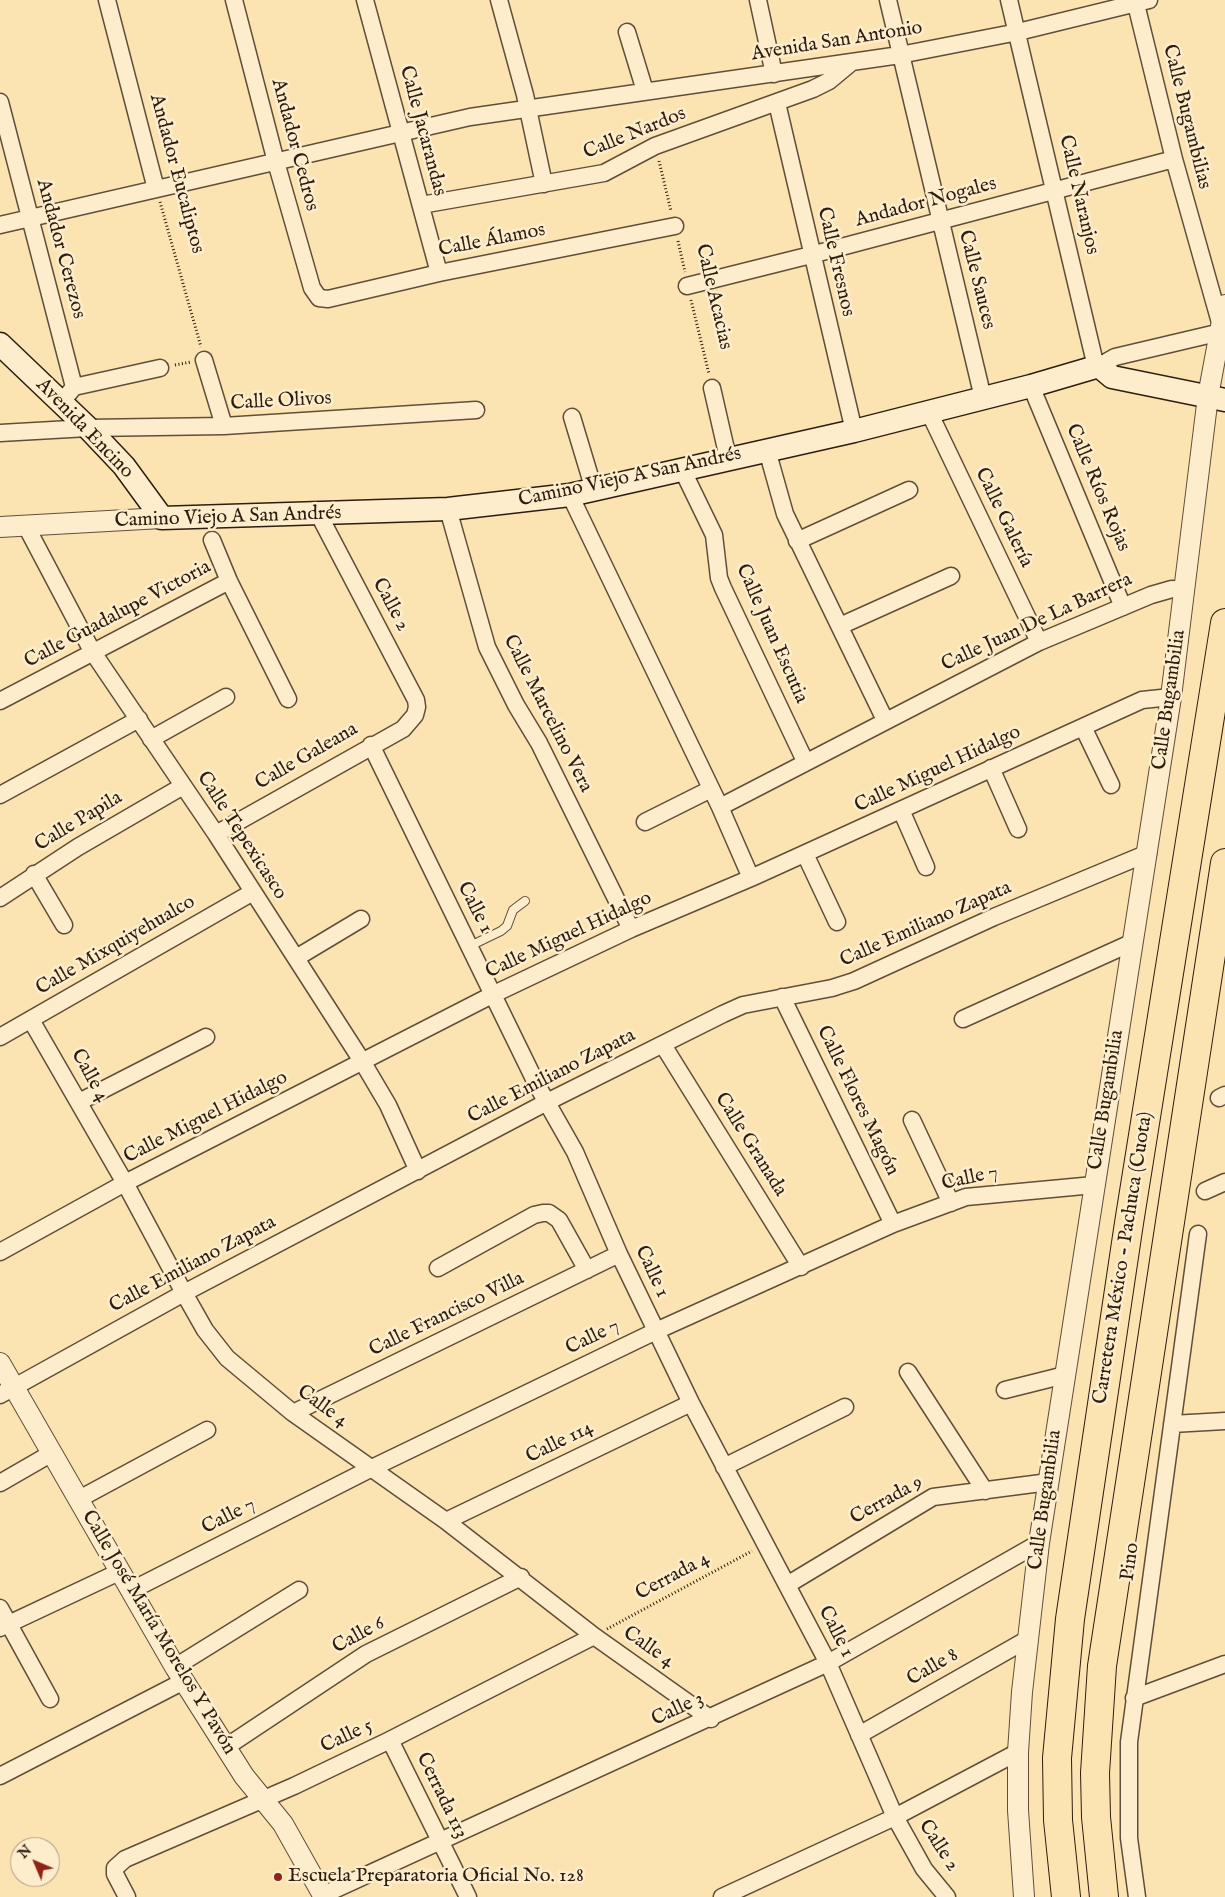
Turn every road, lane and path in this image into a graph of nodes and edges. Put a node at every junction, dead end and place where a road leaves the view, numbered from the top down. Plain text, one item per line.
1 (107, 0) edge
2 (234, 0) edge
3 (365, 0) edge
4 (499, 0) edge
5 (758, 0) edge
6 (888, 0) edge
7 (1009, 0) edge
8 (1140, 1) edge
9 (627, 32) dead end
10 (1018, 32) junction
11 (900, 54) junction
12 (852, 62) junction
13 (774, 74) junction
14 (645, 91) junction
15 (0, 102) edge
16 (776, 102) junction
17 (528, 107) junction
18 (400, 132) junction
19 (655, 146) junction
20 (1174, 159) junction
21 (276, 162) junction
22 (544, 184) junction
23 (156, 189) junction
24 (1055, 191) junction
25 (421, 205) junction
26 (30, 218) junction
27 (939, 221) junction
28 (0, 224) edge
29 (675, 226) junction
30 (812, 255) junction
31 (439, 273) junction
32 (688, 286) junction
33 (319, 298) joint
34 (1225, 305) edge
35 (1221, 330) junction
36 (0, 344) edge
37 (204, 360) junction
38 (1098, 366) junction
39 (160, 368) joint
40 (1031, 386) junction
41 (712, 388) joint
42 (68, 395) junction
43 (983, 398) junction
44 (1216, 398) edge
45 (476, 410) dead end
46 (929, 412) junction
47 (572, 417) dead end
48 (224, 426) junction
49 (88, 428) junction
50 (854, 432) junction
51 (0, 433) edge
52 (767, 450) junction
53 (728, 458) junction
54 (682, 469) junction
55 (594, 490) junction
56 (909, 490) dead end
57 (570, 494) junction
58 (448, 509) junction
59 (319, 515) junction
60 (162, 518) junction
61 (26, 526) junction
62 (0, 527) edge
63 (212, 540) dead end
64 (797, 541) junction
65 (951, 576) dead end
66 (229, 581) junction
67 (1184, 590) junction
68 (1124, 607) junction
69 (1225, 623) edge
70 (840, 626) junction
71 (1038, 642) junction
72 (92, 651) junction
73 (1171, 696) junction
74 (226, 697) dead end
75 (288, 699) dead end
76 (0, 700) edge
77 (416, 715) joint
78 (138, 719) junction
79 (885, 720) junction
80 (1083, 727) junction
81 (152, 739) junction
82 (371, 745) junction
83 (805, 761) junction
84 (991, 768) junction
85 (183, 786) junction
86 (1110, 786) dead end
87 (711, 789) junction
88 (0, 796) edge
89 (720, 807) junction
90 (901, 810) junction
91 (645, 822) dead end
92 (1018, 829) dead end
93 (216, 834) junction
94 (1148, 853) junction
95 (805, 854) junction
96 (1225, 863) edge
97 (926, 867) dead end
98 (34, 874) junction
99 (751, 878) junction
100 (253, 892) junction
101 (0, 898) edge
102 (525, 901) dead end
103 (361, 919) dead end
104 (837, 922) dead end
105 (64, 925) dead end
106 (631, 929) junction
107 (1131, 943) junction
108 (470, 946) junction
109 (296, 958) junction
110 (494, 994) junction
111 (782, 997) junction
112 (962, 1019) dead end
113 (31, 1020) junction
114 (0, 1037) edge
115 (206, 1037) dead end
116 (663, 1045) junction
117 (362, 1062) junction
118 (79, 1102) junction
119 (547, 1102) junction
120 (912, 1120) dead end
121 (418, 1172) junction
122 (1225, 1182) edge
123 (125, 1183) junction
124 (1094, 1184) junction
125 (1205, 1191) dead end
126 (951, 1203) junction
127 (893, 1224) junction
128 (1198, 1234) dead end
129 (0, 1252) edge
130 (619, 1254) junction
131 (801, 1267) junction
132 (438, 1268) dead end
133 (587, 1270) junction
134 (184, 1293) junction
135 (656, 1332) junction
136 (0, 1364) edge
137 (908, 1372) dead end
138 (1065, 1375) junction
139 (1005, 1390) dead end
140 (7, 1392) edge
141 (692, 1403) junction
142 (844, 1407) dead end
143 (293, 1413) junction
144 (1225, 1421) edge
145 (1172, 1424) junction
146 (207, 1430) dead end
147 (52, 1453) junction
148 (724, 1467) junction
149 (372, 1468) junction
150 (1049, 1482) junction
151 (0, 1483) edge
152 (985, 1491) junction
153 (79, 1499) junction
154 (446, 1521) junction
155 (1040, 1542) junction
156 (766, 1544) junction
157 (119, 1572) junction
158 (521, 1577) junction
159 (787, 1586) junction
160 (299, 1590) dead end
161 (130, 1591) junction
162 (0, 1608) edge
163 (4, 1626) edge
164 (594, 1636) junction
165 (1028, 1639) junction
166 (828, 1663) junction
167 (1225, 1664) edge
168 (179, 1674) junction
169 (1134, 1698) junction
170 (50, 1699) dead end
171 (711, 1719) junction
172 (859, 1735) junction
173 (390, 1740) junction
174 (226, 1747) junction
175 (1018, 1752) junction
176 (0, 1776) edge
177 (263, 1798) junction
178 (895, 1817) junction
179 (440, 1843) junction
180 (324, 1896) edge
181 (127, 1897) edge
182 (468, 1897) edge
183 (722, 1897) edge
184 (947, 1897) edge
185 (1024, 1897) edge
186 (1066, 1897) edge
187 (1104, 1897) edge
188 (1137, 1897) edge

1 - 23 street, Andador Eucaliptos
2 - 21 street, Andador Cedros
3 - 18 street, Calle Jacarandas
4 - 17 street
5 - 13 street
6 - 11 street, Calle Sauces
7 - 10 street, Calle Naranjos
8 - 10 street, Avenida San Antonio
8 - 20 street, Calle Bugambilias
9 - 14 street
10 - 11 street, Avenida San Antonio
10 - 24 street, Calle Naranjos
11 - 12 street, Avenida San Antonio
11 - 27 street, Calle Sauces
12 - 13 street, Avenida San Antonio
12 - 16 street, Calle Nardos
13 - 14 street, Avenida San Antonio
14 - 17 street, Avenida San Antonio
15 - 26 street, Andador Cerezos
16 - 19 street, Calle Nardos
16 - 30 street, Calle Fresnos
17 - 18 street, Avenida San Antonio
17 - 22 street
18 - 21 street, Avenida San Antonio
18 - 25 street, Calle Jacarandas
19 - 22 street, Calle Nardos
19 - 29 path, Calle Acacias
20 - 24 street, Andador Nogales
20 - 35 street, Calle Bugambilias
21 - 23 street
21 - 33 street, Andador Cedros
22 - 25 street, Calle Nardos
23 - 26 street
23 - 37 path, Andador Eucaliptos
24 - 27 street, Andador Nogales
24 - 38 street, Calle Naranjos
25 - 31 street, Calle Jacarandas
26 - 28 street
26 - 42 street, Andador Cerezos
27 - 30 street, Andador Nogales
27 - 43 street, Calle Sauces
29 - 31 street, Calle Álamos
29 - 32 path, Calle Acacias
30 - 32 street, Andador Nogales
30 - 50 street, Calle Fresnos
31 - 33 street, Calle Álamos
32 - 41 path, Calle Acacias
34 - 35 street, Calle Bugambilia
35 - 38 street, Camino Viejo A San Andrés
35 - 44 street, Calle Bugambilia
36 - 42 main road, Avenida Encino
37 - 39 path
37 - 48 street
38 - 40 main road, Camino Viejo A San Andrés
38 - 44 main road
39 - 42 street
40 - 43 main road, Camino Viejo A San Andrés
40 - 68 street, Calle Ríos Rojas
41 - 53 street
42 - 49 main road, Avenida Encino
43 - 46 main road, Camino Viejo A San Andrés
44 - 67 street, Calle Bugambilia
45 - 48 street, Calle Olivos
46 - 50 main road, Camino Viejo A San Andrés
46 - 71 street, Calle Galería
47 - 55 street
48 - 49 street, Calle Olivos
49 - 51 street, Calle Olivos
49 - 60 main road, Avenida Encino
50 - 52 main road, Camino Viejo A San Andrés
52 - 53 main road, Camino Viejo A San Andrés
52 - 64 street
53 - 54 main road, Camino Viejo A San Andrés
54 - 55 main road, Camino Viejo A San Andrés
54 - 83 street, Calle Juan Escutia
55 - 57 main road, Camino Viejo A San Andrés
56 - 64 street
57 - 58 main road, Camino Viejo A San Andrés
57 - 87 street
58 - 59 main road, Camino Viejo A San Andrés
58 - 106 street, Calle Marcelino Vera
59 - 60 main road, Camino Viejo A San Andrés
59 - 77 street, Calle 2
60 - 61 street, Camino Viejo A San Andrés
61 - 62 street, Camino Viejo A San Andrés
61 - 72 street, Calle Tepexicasco
63 - 66 street
64 - 70 street
65 - 70 street
66 - 72 street, Calle Guadalupe Victoria
66 - 75 street
67 - 68 street, Calle Juan De La Barrera
67 - 73 street, Calle Bugambilia
68 - 71 street, Calle Juan De La Barrera
69 - 186 highway, Carretera México - Pachuca (Cuota)
70 - 79 street
71 - 79 street, Calle Juan De La Barrera
72 - 76 street, Calle Guadalupe Victoria
72 - 78 street, Calle Tepexicasco
73 - 80 street, Calle Miguel Hidalgo
73 - 94 street, Calle Bugambilia
74 - 81 street
77 - 82 street, Calle Galeana
78 - 81 street, Calle Tepexicasco
78 - 88 street
79 - 83 street, Calle Juan De La Barrera
80 - 84 street, Calle Miguel Hidalgo
80 - 86 street
81 - 85 street, Calle Tepexicasco
82 - 93 street, Calle Galeana
82 - 108 street, Calle 1
83 - 89 street, Calle Juan De La Barrera
84 - 90 street, Calle Miguel Hidalgo
84 - 92 street
85 - 93 street, Calle Tepexicasco
85 - 98 street, Calle Papila
87 - 89 street
87 - 91 street
89 - 99 street
90 - 95 street, Calle Miguel Hidalgo
90 - 97 street
93 - 100 street, Calle Tepexicasco
94 - 107 street, Calle Bugambilia
94 - 111 street, Calle Emiliano Zapata
95 - 99 street, Calle Miguel Hidalgo
95 - 104 street
96 - 187 highway, Carretera México - Pachuca (Cuota)
98 - 101 street, Calle Papila
98 - 105 street
99 - 106 street, Calle Miguel Hidalgo
100 - 109 street, Calle Tepexicasco
100 - 113 street, Calle Mixquiyehualco
102 - 108 lane
103 - 109 street
106 - 110 street, Calle Miguel Hidalgo
107 - 112 street
107 - 124 street, Calle Bugambilia
108 - 110 street, Calle 1
109 - 117 street, Calle Tepexicasco
110 - 117 street, Calle Miguel Hidalgo
110 - 119 street, Calle 1
111 - 116 street, Calle Emiliano Zapata
111 - 127 street, Calle Flores Magón
113 - 114 street, Calle Mixquiyehualco
113 - 118 street, Calle 4
115 - 118 street
116 - 119 street, Calle Emiliano Zapata
116 - 131 street, Calle Granada
117 - 121 street, Calle Tepexicasco
117 - 123 street, Calle Miguel Hidalgo
118 - 123 street, Calle 4
119 - 121 street, Calle Emiliano Zapata
119 - 130 street, Calle 1
120 - 126 street
121 - 134 street, Calle Emiliano Zapata
122 - 125 street
123 - 129 street, Calle Miguel Hidalgo
123 - 134 street, Calle 4
124 - 126 street, Calle 7
124 - 138 street, Calle Bugambilia
126 - 127 street, Calle 7
127 - 131 street, Calle 7
128 - 145 street, Pino
130 - 133 street, Calle Francisco Villa
130 - 135 street, Calle 1
131 - 135 street, Calle 7
132 - 133 street
133 - 143 street, Calle Francisco Villa
134 - 140 street, Calle Emiliano Zapata
134 - 143 street, Calle 4
135 - 141 street, Calle 1
135 - 149 street, Calle 7
136 - 140 street, Calle José María Morelos Y Pavón
137 - 152 street
138 - 139 street
138 - 150 street, Calle Bugambilia
140 - 147 street, Calle José María Morelos Y Pavón
141 - 148 street, Calle 1
141 - 154 street, Calle 114
142 - 148 street
143 - 149 street, Calle 4
144 - 145 street
145 - 169 street, Pino
146 - 153 street
147 - 151 street
147 - 153 street, Calle José María Morelos Y Pavón
148 - 156 street, Calle 1
149 - 154 street, Calle 4
149 - 161 street, Calle 7
150 - 152 street, Cerrada 9
150 - 155 street, Calle Bugambilia
152 - 159 street, Cerrada 9
153 - 157 street, Calle José María Morelos Y Pavón
154 - 158 street, Calle 4
155 - 165 street, Calle Bugambilia
155 - 166 street, Calle 3
156 - 159 street, Calle 1
156 - 164 path, Cerrada 4
157 - 161 street, Calle José María Morelos Y Pavón
157 - 163 street
158 - 164 street, Calle 4
158 - 174 street, Calle 6
159 - 166 street, Calle 1
160 - 168 street
161 - 168 street, Calle José María Morelos Y Pavón
162 - 163 street
163 - 170 street
164 - 171 street, Calle 4
164 - 173 street, Calle 5
165 - 172 street, Calle 8
165 - 175 street, Calle Bugambilia
166 - 171 street, Calle 3
166 - 172 street, Calle 1
167 - 169 street
168 - 174 street, Calle José María Morelos Y Pavón
168 - 176 street
169 - 188 street, Pino
171 - 179 street, Calle 3
172 - 178 street, Calle 1
173 - 177 street, Calle 5
173 - 179 street, Cerrada 113
174 - 177 street, Calle José María Morelos Y Pavón
175 - 178 street
175 - 185 street, Calle Bugambilia
177 - 180 street, Calle José María Morelos Y Pavón
177 - 181 street, Calle 5
178 - 183 street
178 - 184 street, Calle 2
179 - 180 street, Calle 3
179 - 182 street, Cerrada 113

